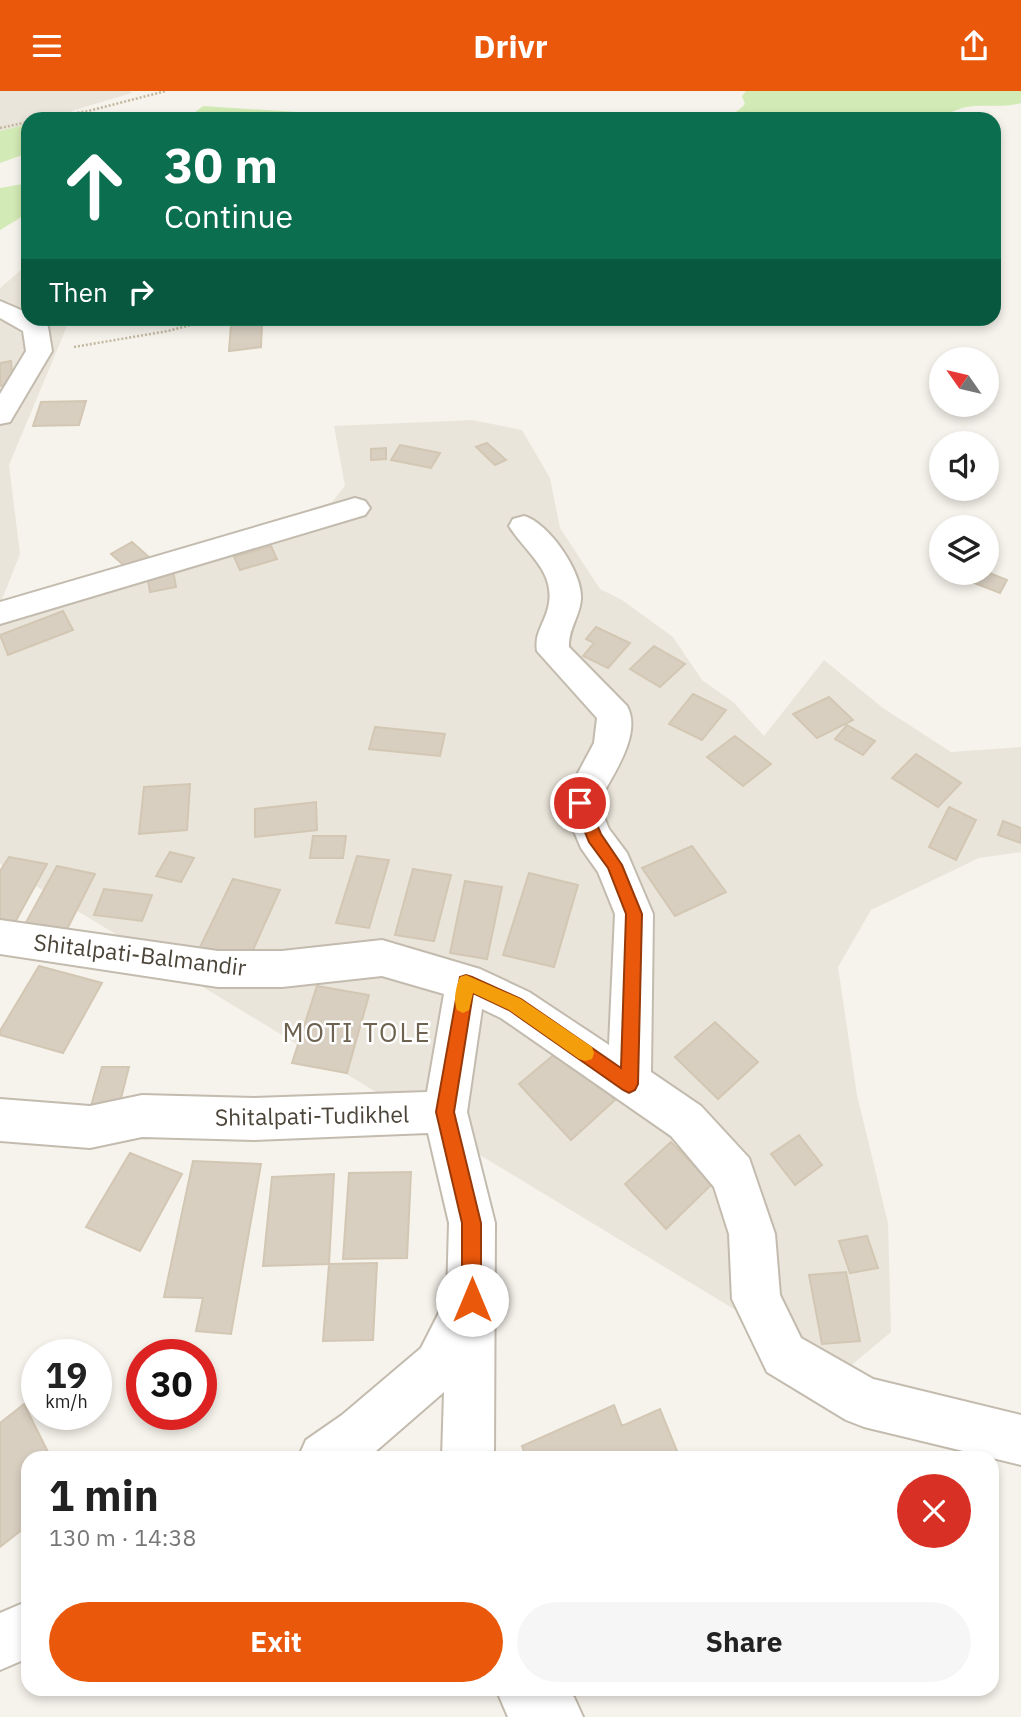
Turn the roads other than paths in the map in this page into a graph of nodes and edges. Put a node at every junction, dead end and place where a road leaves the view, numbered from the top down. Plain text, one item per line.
1 (0, 308) edge
2 (21, 319) edge
3 (33, 326) edge
4 (39, 351) junction
5 (9, 355) dead end
6 (0, 416) edge
7 (355, 508) dead end
8 (524, 526) dead end
9 (0, 613) edge
10 (0, 937) edge
11 (466, 982) junction
12 (629, 1084) junction
13 (445, 1112) junction
14 (0, 1120) edge
15 (472, 1300) junction
16 (1021, 1440) edge
17 (334, 1451) edge
18 (468, 1451) edge
19 (21, 1632) edge
20 (0, 1642) edge
21 (527, 1696) edge
22 (554, 1717) edge

1 - 2 street
3 - 4 street
4 - 5 street
4 - 6 street
7 - 9 street
8 - 12 street
10 - 11 street, Shitalpati-Balmandir
11 - 12 street, Shitalpati-Balmandir
11 - 13 street
12 - 16 street, Shitalpati-Balmandir
13 - 14 street, Shitalpati-Tudikhel
13 - 15 street
15 - 17 street
15 - 18 street
19 - 20 street
21 - 22 street

